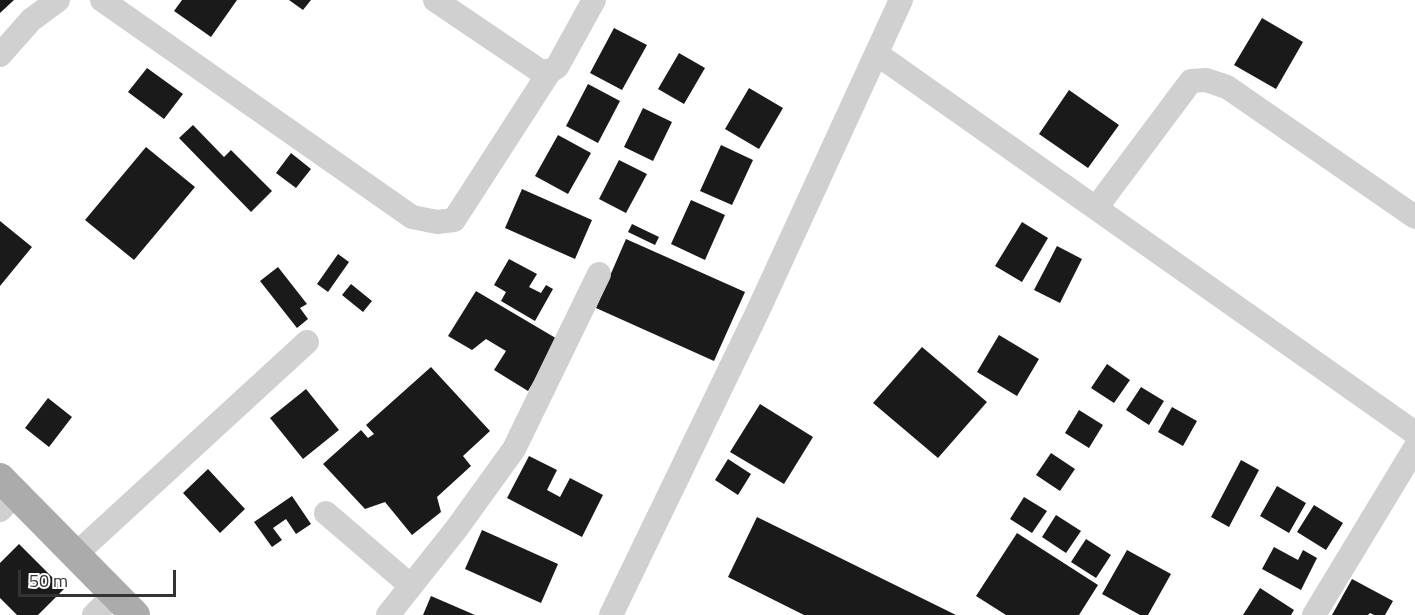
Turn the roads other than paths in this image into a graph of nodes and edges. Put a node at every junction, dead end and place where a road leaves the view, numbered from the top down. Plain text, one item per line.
1 (58, 0) edge
2 (102, 0) edge
3 (435, 0) edge
4 (594, 0) edge
5 (901, 0) edge
6 (877, 54) junction
7 (0, 55) edge
8 (550, 71) junction
9 (1096, 208) junction
10 (1415, 217) edge
11 (599, 274) dead end
12 (307, 342) dead end
13 (1415, 433) edge
14 (1415, 448) edge
15 (5, 494) edge
16 (326, 513) dead end
17 (75, 555) junction
18 (411, 586) junction
19 (125, 605) edge
20 (94, 615) edge
21 (388, 615) edge
22 (611, 615) edge
23 (1314, 615) edge

1 - 7 street
2 - 8 street
3 - 8 street
4 - 8 street
5 - 6 street
6 - 9 street
6 - 22 street
9 - 10 street
9 - 13 street
11 - 18 street
12 - 17 street
14 - 23 street
15 - 17 main road
16 - 18 street
17 - 19 main road
18 - 21 street
19 - 20 street

